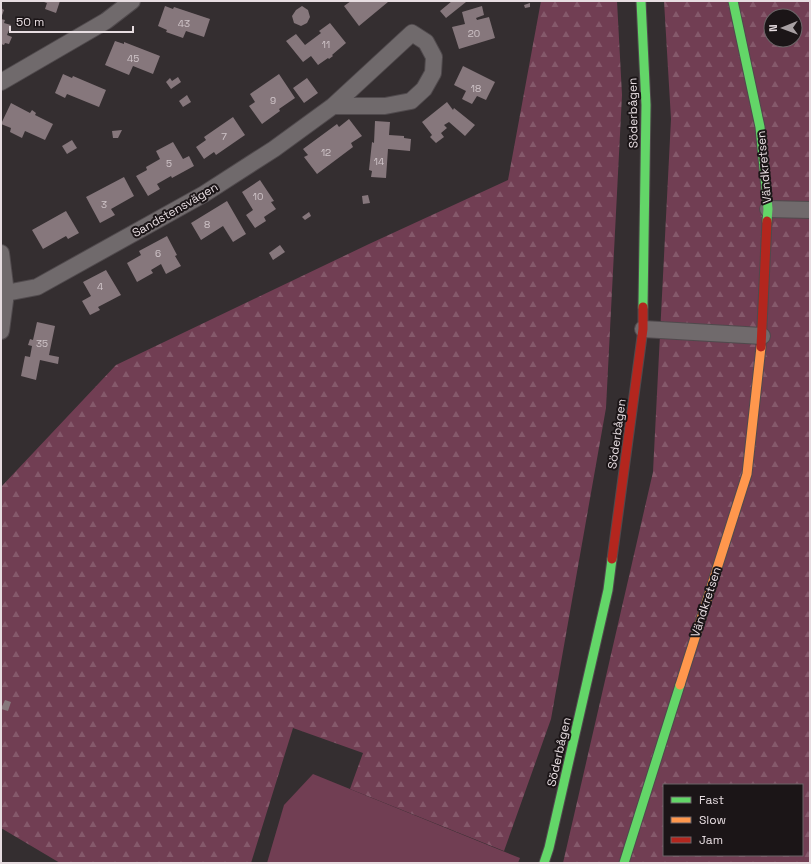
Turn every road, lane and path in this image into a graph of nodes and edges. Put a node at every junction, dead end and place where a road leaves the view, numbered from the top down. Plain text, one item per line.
1 (132, 1) edge
2 (641, 1) edge
3 (733, 1) edge
4 (1, 82) edge
5 (333, 106) junction
6 (768, 209) junction
7 (810, 210) edge
8 (1, 253) edge
9 (6, 293) junction
10 (643, 329) junction
11 (1, 331) edge
12 (762, 336) junction
13 (544, 863) edge
14 (624, 863) edge

1 - 4 street
2 - 10 street, Söderbågen
3 - 6 street, Vändkretsen
5 - 5 street, Sandstensvägen
5 - 9 street, Sandstensvägen
6 - 7 street
6 - 12 street, Vändkretsen
8 - 9 street
9 - 11 street
10 - 12 street
10 - 13 street, Söderbågen
12 - 14 street, Vändkretsen

